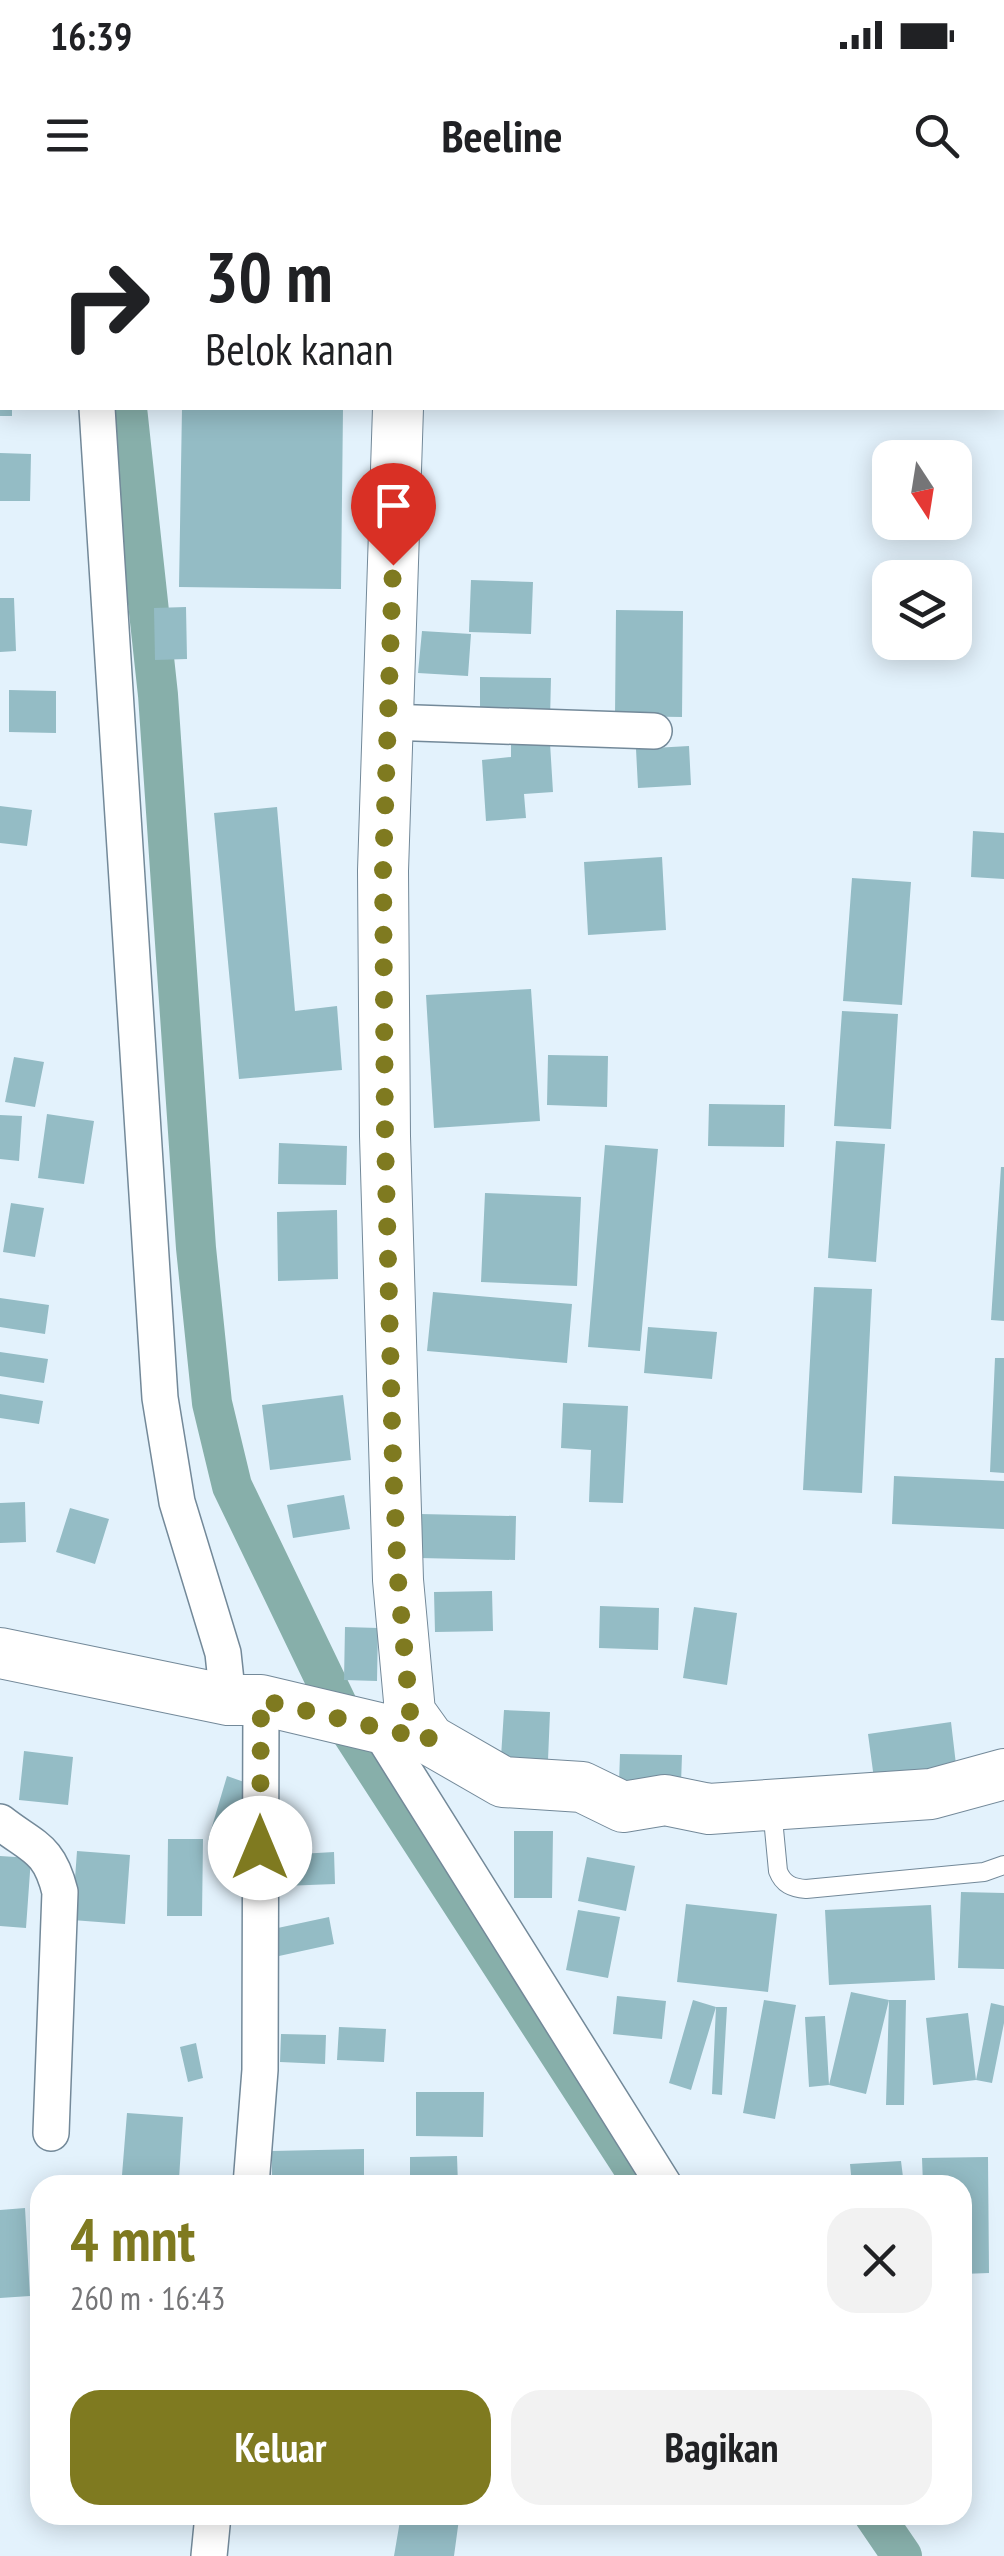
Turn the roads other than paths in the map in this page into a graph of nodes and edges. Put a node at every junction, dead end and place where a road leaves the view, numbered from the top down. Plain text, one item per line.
1 (97, 410) edge
2 (398, 410) edge
3 (387, 722) junction
4 (654, 731) dead end
5 (0, 1653) edge
6 (261, 1703) junction
7 (376, 1725) junction
8 (430, 1740) junction
9 (1004, 1774) edge
10 (771, 1804) junction
11 (0, 1822) edge
12 (1004, 1866) edge
13 (50, 2133) dead end
14 (252, 2175) edge
15 (658, 2175) edge
16 (212, 2525) edge
17 (209, 2556) edge

1 - 6 street
2 - 3 main road
3 - 4 street
3 - 8 main road
5 - 6 main road
6 - 7 main road
6 - 14 street
7 - 8 main road
7 - 15 street
8 - 10 main road
9 - 10 main road
10 - 12 lane
11 - 13 street
16 - 17 street

